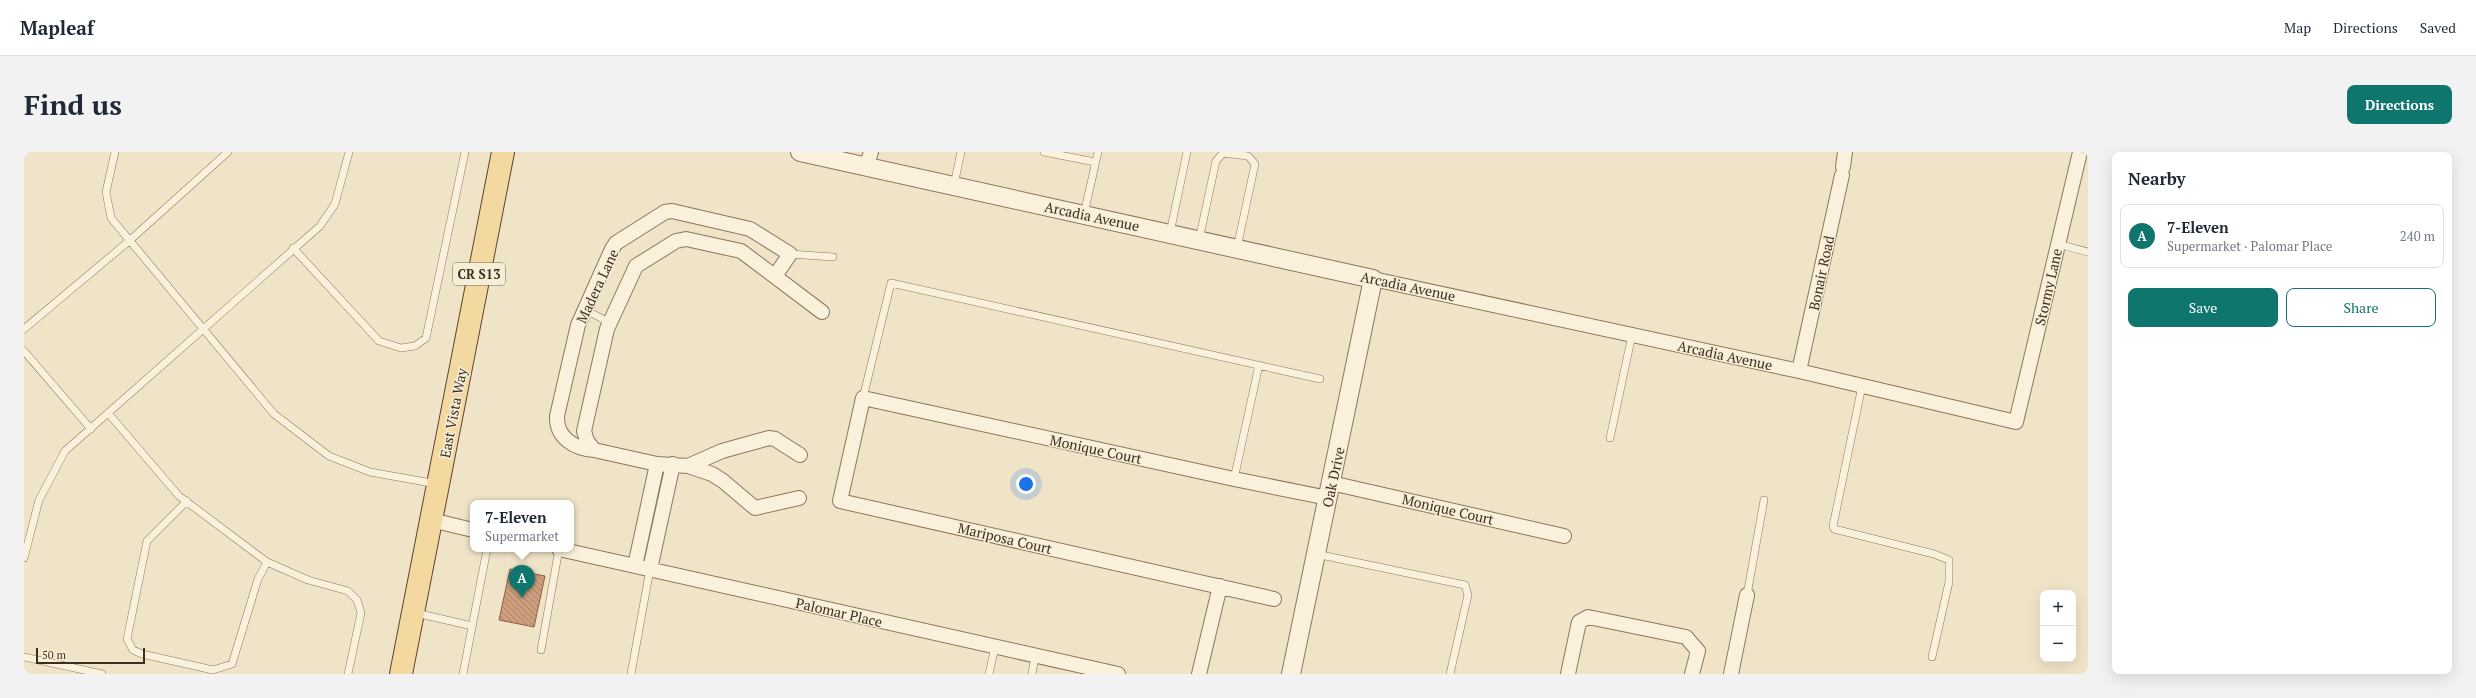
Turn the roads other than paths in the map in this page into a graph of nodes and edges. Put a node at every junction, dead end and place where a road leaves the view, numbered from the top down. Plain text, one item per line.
1 (115, 152) edge
2 (228, 152) edge
3 (349, 152) edge
4 (465, 152) edge
5 (503, 152) edge
6 (800, 152) edge
7 (960, 152) edge
8 (1044, 152) edge
9 (1098, 152) edge
10 (1187, 152) edge
11 (1845, 152) edge
12 (2080, 152) edge
13 (869, 159) edge
14 (1095, 162) junction
15 (954, 186) junction
16 (1084, 215) junction
17 (1170, 234) junction
18 (1199, 240) junction
19 (129, 241) junction
20 (2058, 244) junction
21 (293, 248) junction
22 (1236, 249) junction
23 (2088, 252) edge
24 (790, 254) junction
25 (833, 257) dead end
26 (776, 276) junction
27 (1373, 279) junction
28 (584, 310) junction
29 (822, 312) dead end
30 (610, 322) junction
31 (24, 329) edge
32 (202, 329) junction
33 (1632, 335) junction
34 (24, 351) edge
35 (1259, 366) junction
36 (1799, 371) junction
37 (1320, 380) dead end
38 (1862, 386) junction
39 (863, 398) junction
40 (108, 413) junction
41 (2016, 422) joint
42 (90, 429) junction
43 (1610, 438) dead end
44 (594, 450) junction
45 (800, 456) dead end
46 (657, 464) junction
47 (673, 464) junction
48 (688, 466) junction
49 (1234, 479) junction
50 (439, 484) junction
51 (1330, 490) junction
52 (799, 498) dead end
53 (1764, 500) dead end
54 (187, 501) junction
55 (431, 520) junction
56 (470, 529) edge
57 (1564, 536) dead end
58 (486, 552) edge
59 (558, 552) edge
60 (572, 552) edge
61 (1316, 554) junction
62 (24, 558) edge
63 (267, 562) junction
64 (635, 566) junction
65 (650, 570) junction
66 (1220, 586) junction
67 (1747, 595) joint
68 (1274, 599) dead end
69 (413, 612) junction
70 (472, 626) junction
71 (995, 647) junction
72 (541, 650) dead end
73 (1036, 656) junction
74 (24, 657) edge
75 (1932, 657) dead end
76 (102, 674) edge
77 (348, 674) edge
78 (403, 674) edge
79 (462, 674) edge
80 (631, 674) edge
81 (989, 674) edge
82 (1032, 674) edge
83 (1118, 674) edge
84 (1199, 674) edge
85 (1291, 674) edge
86 (1450, 674) edge
87 (1568, 674) edge
88 (1692, 674) edge
89 (1731, 674) edge

1 - 19 lane
2 - 19 lane
3 - 21 lane
4 - 21 lane
5 - 50 main road, East Vista Way / CR S13
6 - 13 street, Arcadia Avenue
7 - 15 lane
8 - 14 lane
9 - 14 lane
10 - 17 lane
11 - 36 street, Bonair Road
12 - 20 street, Stormy Lane
13 - 15 street, Arcadia Avenue
14 - 16 lane
15 - 16 street, Arcadia Avenue
16 - 17 street, Arcadia Avenue
17 - 18 street, Arcadia Avenue
18 - 22 street, Arcadia Avenue
18 - 22 lane
19 - 31 lane
19 - 32 lane
20 - 23 lane
20 - 41 street, Stormy Lane
21 - 32 lane
22 - 27 street, Arcadia Avenue
24 - 25 lane
24 - 26 street
24 - 28 street, Madera Lane
26 - 29 street, Madera Lane
26 - 30 street, Madera Lane
27 - 33 street, Arcadia Avenue
27 - 51 street, Oak Drive
28 - 30 lane
28 - 44 street, Madera Lane
30 - 44 street, Madera Lane
32 - 40 lane
32 - 50 lane
33 - 36 street, Arcadia Avenue
33 - 43 lane
34 - 42 lane
35 - 37 lane
35 - 39 lane
35 - 49 lane
36 - 38 street, Arcadia Avenue
38 - 41 street, Arcadia Avenue
38 - 75 lane
39 - 49 street, Monique Court
39 - 66 street, Mariposa Court
40 - 42 lane
40 - 54 lane
42 - 62 lane
44 - 46 street, Madera Lane
45 - 48 street
46 - 47 street, Madera Lane
46 - 64 street
47 - 48 street
47 - 65 street
48 - 52 street
49 - 51 street, Monique Court
50 - 55 main road, East Vista Way / CR S13
51 - 57 street, Monique Court
51 - 61 street, Oak Drive
53 - 67 lane
54 - 63 lane
54 - 63 lane
55 - 56 street
55 - 69 main road, East Vista Way / CR S13
58 - 70 lane
59 - 72 lane
60 - 64 street, Palomar Place
61 - 85 street, Oak Drive
61 - 86 lane
63 - 77 lane
64 - 65 street, Palomar Place
65 - 71 street, Palomar Place
65 - 80 lane
66 - 68 street, Mariposa Court
66 - 84 street
67 - 89 street
69 - 70 lane
69 - 78 main road, East Vista Way / CR S13
70 - 79 lane
71 - 73 street, Palomar Place
71 - 81 lane
73 - 82 lane
73 - 83 street, Palomar Place
74 - 76 lane
87 - 88 street

